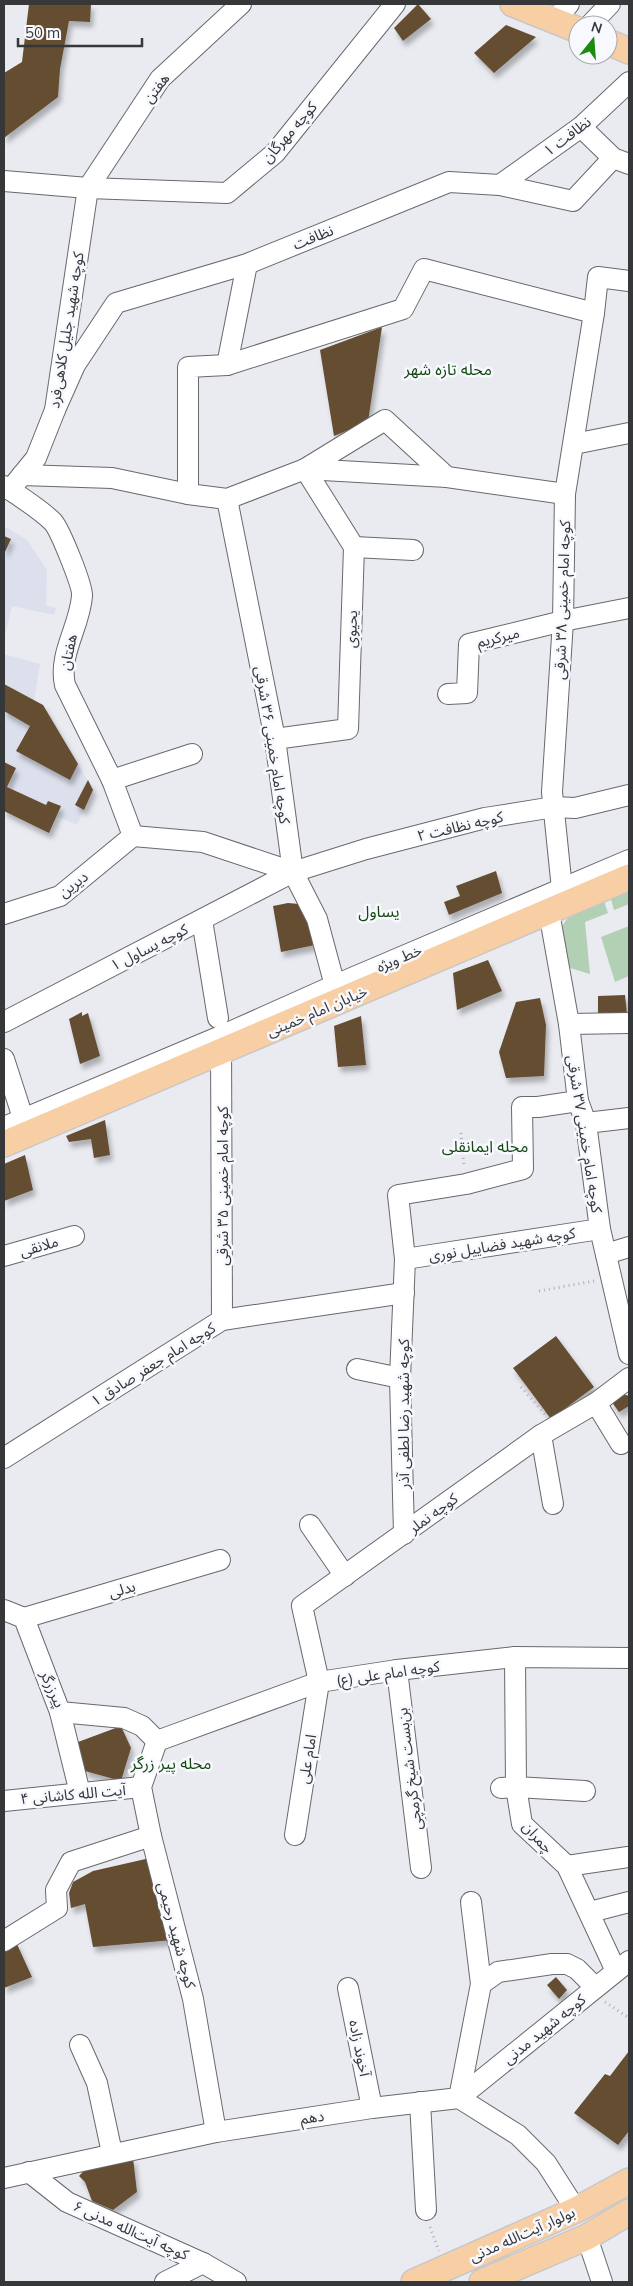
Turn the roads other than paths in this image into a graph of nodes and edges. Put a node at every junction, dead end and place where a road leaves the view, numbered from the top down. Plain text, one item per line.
1 (241, 4) edge
2 (395, 4) edge
3 (513, 4) edge
4 (610, 4) edge
5 (562, 12) edge
6 (600, 15) edge
7 (629, 82) edge
8 (581, 127) junction
9 (621, 161) edge
10 (4, 182) edge
11 (500, 185) junction
12 (88, 188) junction
13 (248, 264) junction
14 (629, 281) edge
15 (594, 313) junction
16 (227, 365) junction
17 (55, 410) junction
18 (629, 433) edge
19 (574, 444) junction
20 (305, 469) junction
21 (447, 477) junction
22 (12, 484) edge
23 (188, 494) junction
24 (564, 494) junction
25 (228, 499) junction
26 (354, 547) junction
27 (413, 550) dead end
28 (629, 608) edge
29 (563, 621) junction
30 (448, 694) dead end
31 (275, 739) junction
32 (192, 754) dead end
33 (112, 780) junction
34 (629, 795) edge
35 (554, 807) junction
36 (133, 836) junction
37 (629, 860) edge
38 (293, 872) junction
39 (629, 877) edge
40 (562, 889) junction
41 (549, 912) junction
42 (4, 914) edge
43 (202, 920) junction
44 (336, 994) junction
45 (4, 1022) edge
46 (629, 1023) edge
47 (569, 1024) junction
48 (220, 1035) junction
49 (4, 1059) edge
50 (578, 1101) junction
51 (23, 1118) junction
52 (629, 1118) edge
53 (586, 1123) junction
54 (4, 1127) edge
55 (4, 1144) edge
56 (600, 1229) junction
57 (74, 1236) dead end
58 (629, 1246) edge
59 (606, 1254) junction
60 (4, 1256) edge
61 (405, 1259) junction
62 (404, 1293) junction
63 (222, 1320) junction
64 (629, 1354) edge
65 (357, 1369) dead end
66 (400, 1378) junction
67 (629, 1378) edge
68 (596, 1403) junction
69 (549, 1431) junction
70 (621, 1444) dead end
71 (4, 1458) edge
72 (553, 1504) dead end
73 (310, 1525) dead end
74 (404, 1534) junction
75 (220, 1560) dead end
76 (345, 1576) junction
77 (4, 1610) edge
78 (24, 1618) junction
79 (515, 1657) junction
80 (629, 1658) edge
81 (397, 1670) junction
82 (319, 1682) junction
83 (60, 1712) junction
84 (157, 1741) junction
85 (141, 1787) junction
86 (508, 1788) junction
87 (585, 1791) dead end
88 (80, 1793) junction
89 (4, 1801) edge
90 (295, 1835) dead end
91 (151, 1836) junction
92 (628, 1857) dead end
93 (567, 1866) junction
94 (421, 1868) dead end
95 (471, 1902) dead end
96 (629, 1902) edge
97 (590, 1912) junction
98 (4, 1941) edge
99 (623, 1966) edge
100 (481, 1984) junction
101 (348, 1988) dead end
102 (592, 1990) junction
103 (80, 2045) dead end
104 (459, 2098) junction
105 (420, 2102) junction
106 (372, 2108) junction
107 (216, 2132) junction
108 (112, 2154) junction
109 (29, 2172) junction
110 (4, 2178) edge
111 (629, 2181) edge
112 (426, 2210) dead end
113 (576, 2210) junction
114 (629, 2212) edge
115 (587, 2237) junction
116 (203, 2263) junction
117 (165, 2282) edge
118 (236, 2282) edge
119 (414, 2282) edge
120 (482, 2282) edge
121 (602, 2282) edge

1 - 12 street, هفتن
2 - 12 street, کوچه مهرگان
3 - 5 main road
4 - 6 street
7 - 8 street, نظافت ۱
8 - 9 street
8 - 11 street, نظافت ۱
9 - 11 street, نظافت
10 - 12 street, کوچه مهرگان
11 - 13 street, نظافت
12 - 17 street, کوچه شهید جلیل کلاهی‌فرد
13 - 16 street
13 - 17 street, نظافت
14 - 15 street, کوچه امام خمینی ۳۸ شرقی
15 - 16 street
15 - 19 street, کوچه امام خمینی ۳۸ شرقی
16 - 23 street
17 - 22 street, کوچه شهید جلیل کلاهی‌فرد
18 - 19 street
19 - 24 street, کوچه امام خمینی ۳۸ شرقی
20 - 21 street
20 - 21 street
20 - 25 street
20 - 26 street
21 - 24 street
22 - 23 street
22 - 33 street, هفتان
23 - 25 street
24 - 29 street, کوچه امام خمینی ۳۸ شرقی
25 - 31 street, کوچه امام خمینی ۳۶ شرقی
26 - 27 street
26 - 31 street, یحیوی
28 - 29 street
29 - 30 street, میرکریم
29 - 35 street, کوچه امام خمینی ۳۸ شرقی
31 - 38 street, کوچه امام خمینی ۳۶ شرقی
32 - 33 street
33 - 36 street, هفتان
34 - 35 street, کوچه نظافت ۲
35 - 38 street, کوچه نظافت ۲
35 - 40 street, کوچه امام خمینی ۳۸ شرقی
36 - 38 street
36 - 42 street, دیرین
37 - 40 street, خط ویژه
38 - 43 street, کوچه یساول ۱
38 - 44 street, کوچه امام خمینی ۳۶ شرقی
39 - 41 main road, خیابان امام خمینی
40 - 41 street
40 - 44 street, خط ویژه
41 - 44 main road, خیابان امام خمینی
41 - 47 street, کوچه امام خمینی ۳۷ شرقی
43 - 45 street, کوچه یساول ۱
43 - 48 street, کوچه امام خمینی ۳۵ شرقی
44 - 48 main road, خیابان امام خمینی
46 - 47 street
47 - 50 street, کوچه امام خمینی ۳۷ شرقی
48 - 51 street
48 - 55 main road, خیابان امام خمینی
48 - 63 street, کوچه امام خمینی ۳۵ شرقی
49 - 51 street
50 - 53 street, کوچه امام خمینی ۳۷ شرقی
50 - 61 street, کوچه شهید رضا لطفی آذر
51 - 54 street
52 - 53 street
53 - 56 street, کوچه امام خمینی ۳۷ شرقی
56 - 59 street, کوچه امام خمینی ۳۷ شرقی
56 - 61 street, کوچه شهید فضاییل نوری
57 - 60 street, ملانقی
58 - 59 street
59 - 64 street, کوچه امام خمینی ۳۷ شرقی
61 - 62 street, کوچه شهید رضا لطفی آذر
62 - 63 street, کوچه امام جعفر صادق ۱
62 - 66 street, کوچه شهید رضا لطفی آذر
63 - 71 street, کوچه امام جعفر صادق ۱
65 - 66 street
66 - 74 street, کوچه شهید رضا لطفی آذر
67 - 68 street, کوچه نملر
68 - 69 street, کوچه نملر
68 - 70 street
69 - 72 street
69 - 74 street, کوچه نملر
73 - 76 street
74 - 76 street, کوچه نملر
75 - 78 street, بدلی
76 - 82 street, کوچه نملر
77 - 78 street
78 - 83 street, پیرزرگر
79 - 80 street, کوچه امام علی (ع)
79 - 81 street, کوچه امام علی (ع)
79 - 86 street, چمران
81 - 82 street, کوچه امام علی (ع)
81 - 94 street, بن‌بست شیخ گرمچی
82 - 84 street, کوچه امام علی (ع)
82 - 90 street, امام علی
83 - 84 street, پیرزرگر
83 - 88 street
84 - 85 street
85 - 88 street, آیت الله کاشانی ۴
85 - 91 street, کوچه شهید رحیمی
86 - 87 street
86 - 93 street, چمران
88 - 89 street, آیت الله کاشانی ۴
91 - 98 street
91 - 107 street, کوچه شهید رحیمی
92 - 93 street
93 - 97 street, چمران
95 - 100 street
96 - 97 street
97 - 99 street, چمران
99 - 102 street, کوچه شهید مدنی
100 - 102 street
100 - 104 street
101 - 106 street, آخوند زاده
102 - 104 street, کوچه شهید مدنی
103 - 108 street
104 - 105 street, دهم
104 - 113 street
105 - 106 street, دهم
105 - 112 street
106 - 107 street, دهم
107 - 108 street, دهم
108 - 109 street, دهم
109 - 110 street, دهم
109 - 116 street, کوچه آیت‌الله مدنی ۶
111 - 113 main road, بولوار آیت‌الله مدنی
113 - 119 main road, بولوار آیت‌الله مدنی
114 - 115 main road, بولوار آیت‌الله مدنی
115 - 120 main road, بولوار آیت‌الله مدنی
115 - 121 street
116 - 117 street
116 - 118 street, کوچه آیت‌الله مدنی ۶

